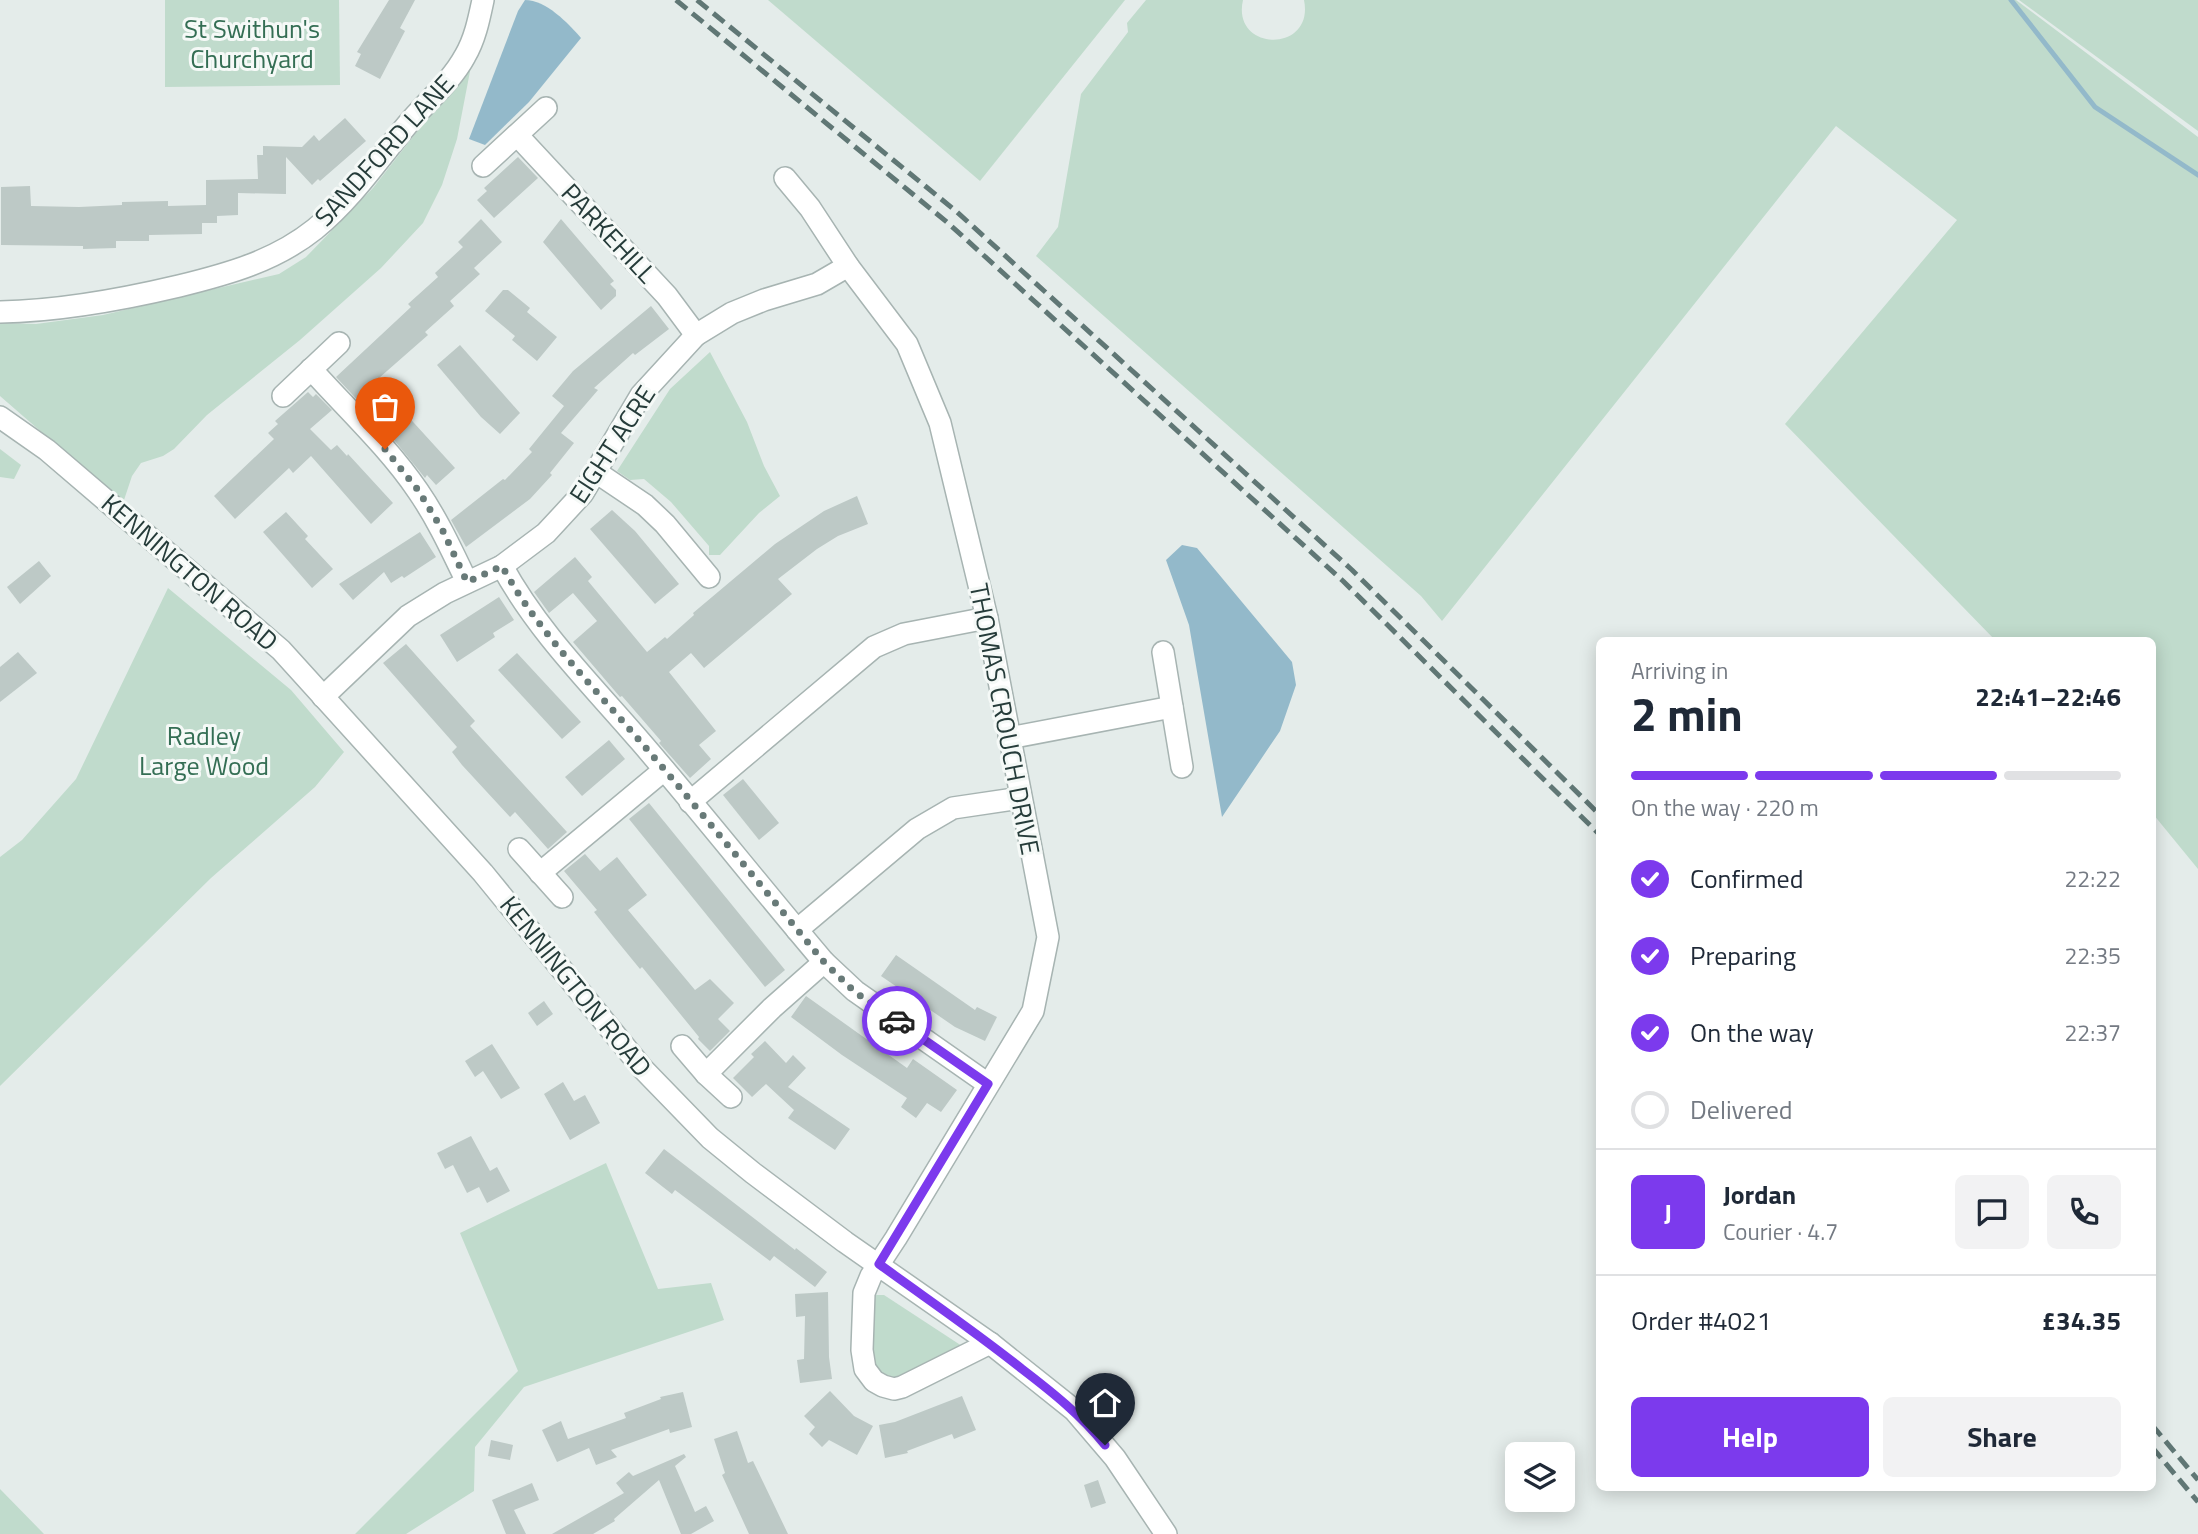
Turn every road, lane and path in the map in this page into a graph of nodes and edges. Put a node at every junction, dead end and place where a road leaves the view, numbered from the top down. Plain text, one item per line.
1 (483, 0) edge
2 (546, 108) dead end
3 (517, 135) junction
4 (483, 166) dead end
5 (785, 178) dead end
6 (848, 266) junction
7 (0, 312) edge
8 (696, 335) junction
9 (339, 343) dead end
10 (311, 369) junction
11 (283, 396) dead end
12 (0, 417) edge
13 (596, 472) junction
14 (502, 566) junction
15 (709, 577) dead end
16 (467, 582) junction
17 (987, 618) junction
18 (1163, 652) dead end
19 (323, 697) junction
20 (1172, 707) junction
21 (1009, 738) junction
22 (1182, 767) dead end
23 (664, 770) junction
24 (1020, 798) junction
25 (690, 802) junction
26 (519, 849) dead end
27 (540, 873) junction
28 (562, 897) dead end
29 (797, 930) junction
30 (824, 962) junction
31 (682, 1046) dead end
32 (706, 1074) junction
33 (988, 1084) junction
34 (731, 1097) dead end
35 (879, 1264) junction
36 (990, 1343) junction
37 (1166, 1534) edge

1 - 7 street, SANDFORD LANE
2 - 3 street
3 - 4 street
3 - 8 street, PARKEHILL
5 - 6 street, THOMAS CROUCH DRIVE
6 - 8 street, EIGHT ACRE
6 - 17 street, THOMAS CROUCH DRIVE
8 - 13 street, EIGHT ACRE
9 - 10 street
10 - 11 street
10 - 16 street
12 - 19 street, KENNINGTON ROAD
13 - 14 street, EIGHT ACRE
13 - 15 street
14 - 16 street, EIGHT ACRE
14 - 23 street
16 - 19 street, EIGHT ACRE
17 - 21 street, THOMAS CROUCH DRIVE
17 - 25 street
18 - 20 street
19 - 35 street, KENNINGTON ROAD
20 - 21 street
20 - 22 street
21 - 24 street, THOMAS CROUCH DRIVE
23 - 25 street
23 - 27 street
24 - 29 street
24 - 33 street, THOMAS CROUCH DRIVE
25 - 29 street
26 - 27 street
27 - 28 street
29 - 30 street
30 - 32 street
30 - 33 street
31 - 32 street
32 - 34 street
33 - 35 street, THOMAS CROUCH DRIVE
35 - 36 street, KENNINGTON ROAD
35 - 36 street, THOMAS CROUCH DRIVE
36 - 37 street, KENNINGTON ROAD

